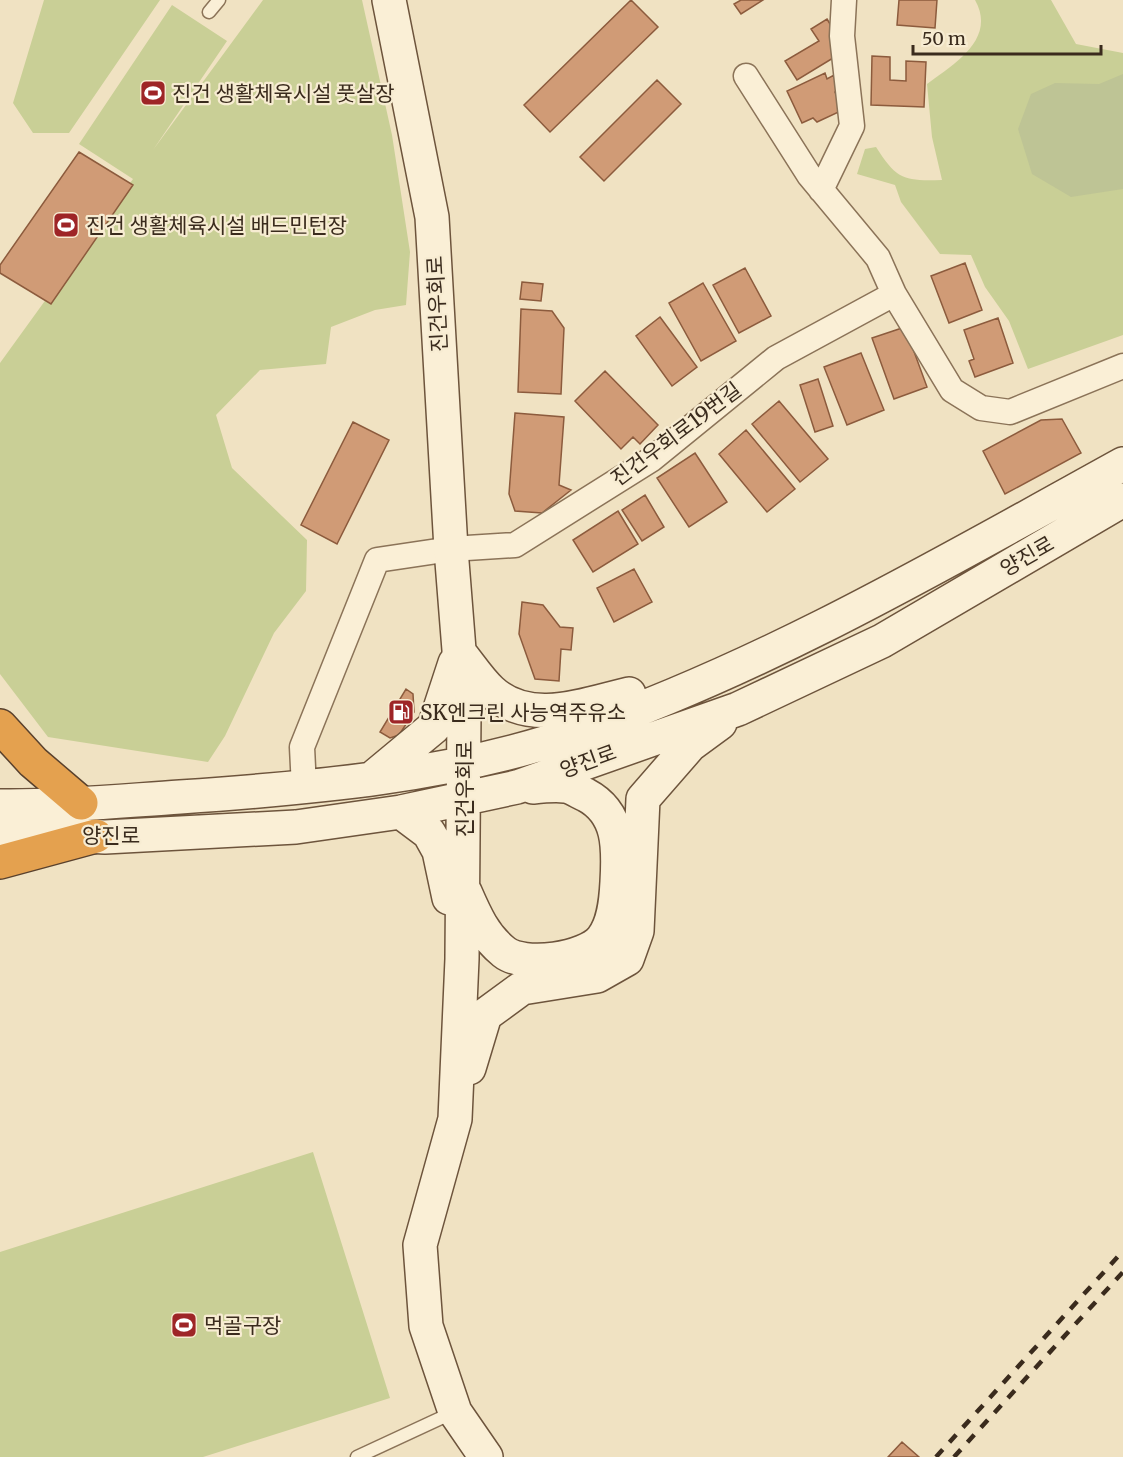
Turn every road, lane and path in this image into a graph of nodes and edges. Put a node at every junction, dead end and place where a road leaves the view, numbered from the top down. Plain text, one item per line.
1 (219, 0) edge
2 (389, 0) edge
3 (844, 0) edge
4 (209, 12) dead end
5 (746, 76) dead end
6 (821, 190) junction
7 (894, 294) junction
8 (1123, 366) edge
9 (1123, 464) edge
10 (1123, 500) edge
11 (451, 549) junction
12 (459, 652) junction
13 (681, 691) junction
14 (738, 709) junction
15 (0, 726) edge
16 (464, 763) junction
17 (374, 777) junction
18 (518, 787) junction
19 (304, 788) junction
20 (465, 798) junction
21 (81, 802) junction
22 (0, 806) edge
23 (401, 812) junction
24 (0, 832) edge
25 (96, 836) junction
26 (0, 862) edge
27 (463, 887) junction
28 (462, 959) junction
29 (454, 1119) junction
30 (455, 1412) junction
31 (357, 1457) edge
32 (486, 1457) edge

1 - 4 lane
2 - 11 main road, 진건우회로
3 - 6 street
5 - 6 street
6 - 7 street
7 - 8 street
7 - 11 street, 진건우회로19번길
9 - 13 main road, 양진로
10 - 14 main road, 양진로
11 - 12 main road, 진건우회로
11 - 19 street, 진건우회로19번길
12 - 13 main road
12 - 16 main road, 진건우회로
12 - 17 main road
13 - 16 main road, 양진로
14 - 18 main road, 양진로
14 - 29 main road
15 - 21 highway
16 - 17 main road, 양진로
16 - 20 main road, 진건우회로
17 - 19 main road, 양진로
18 - 20 main road, 양진로
18 - 27 main road
19 - 21 main road, 양진로
20 - 23 main road, 양진로
20 - 27 main road, 진건우회로
21 - 22 main road, 양진로
23 - 25 main road, 양진로
23 - 28 main road
24 - 25 main road, 양진로
25 - 26 highway
27 - 28 main road, 진건우회로
28 - 29 main road, 진건우회로
29 - 30 main road, 진건우회로
30 - 31 lane
30 - 32 main road, 진건우회로

